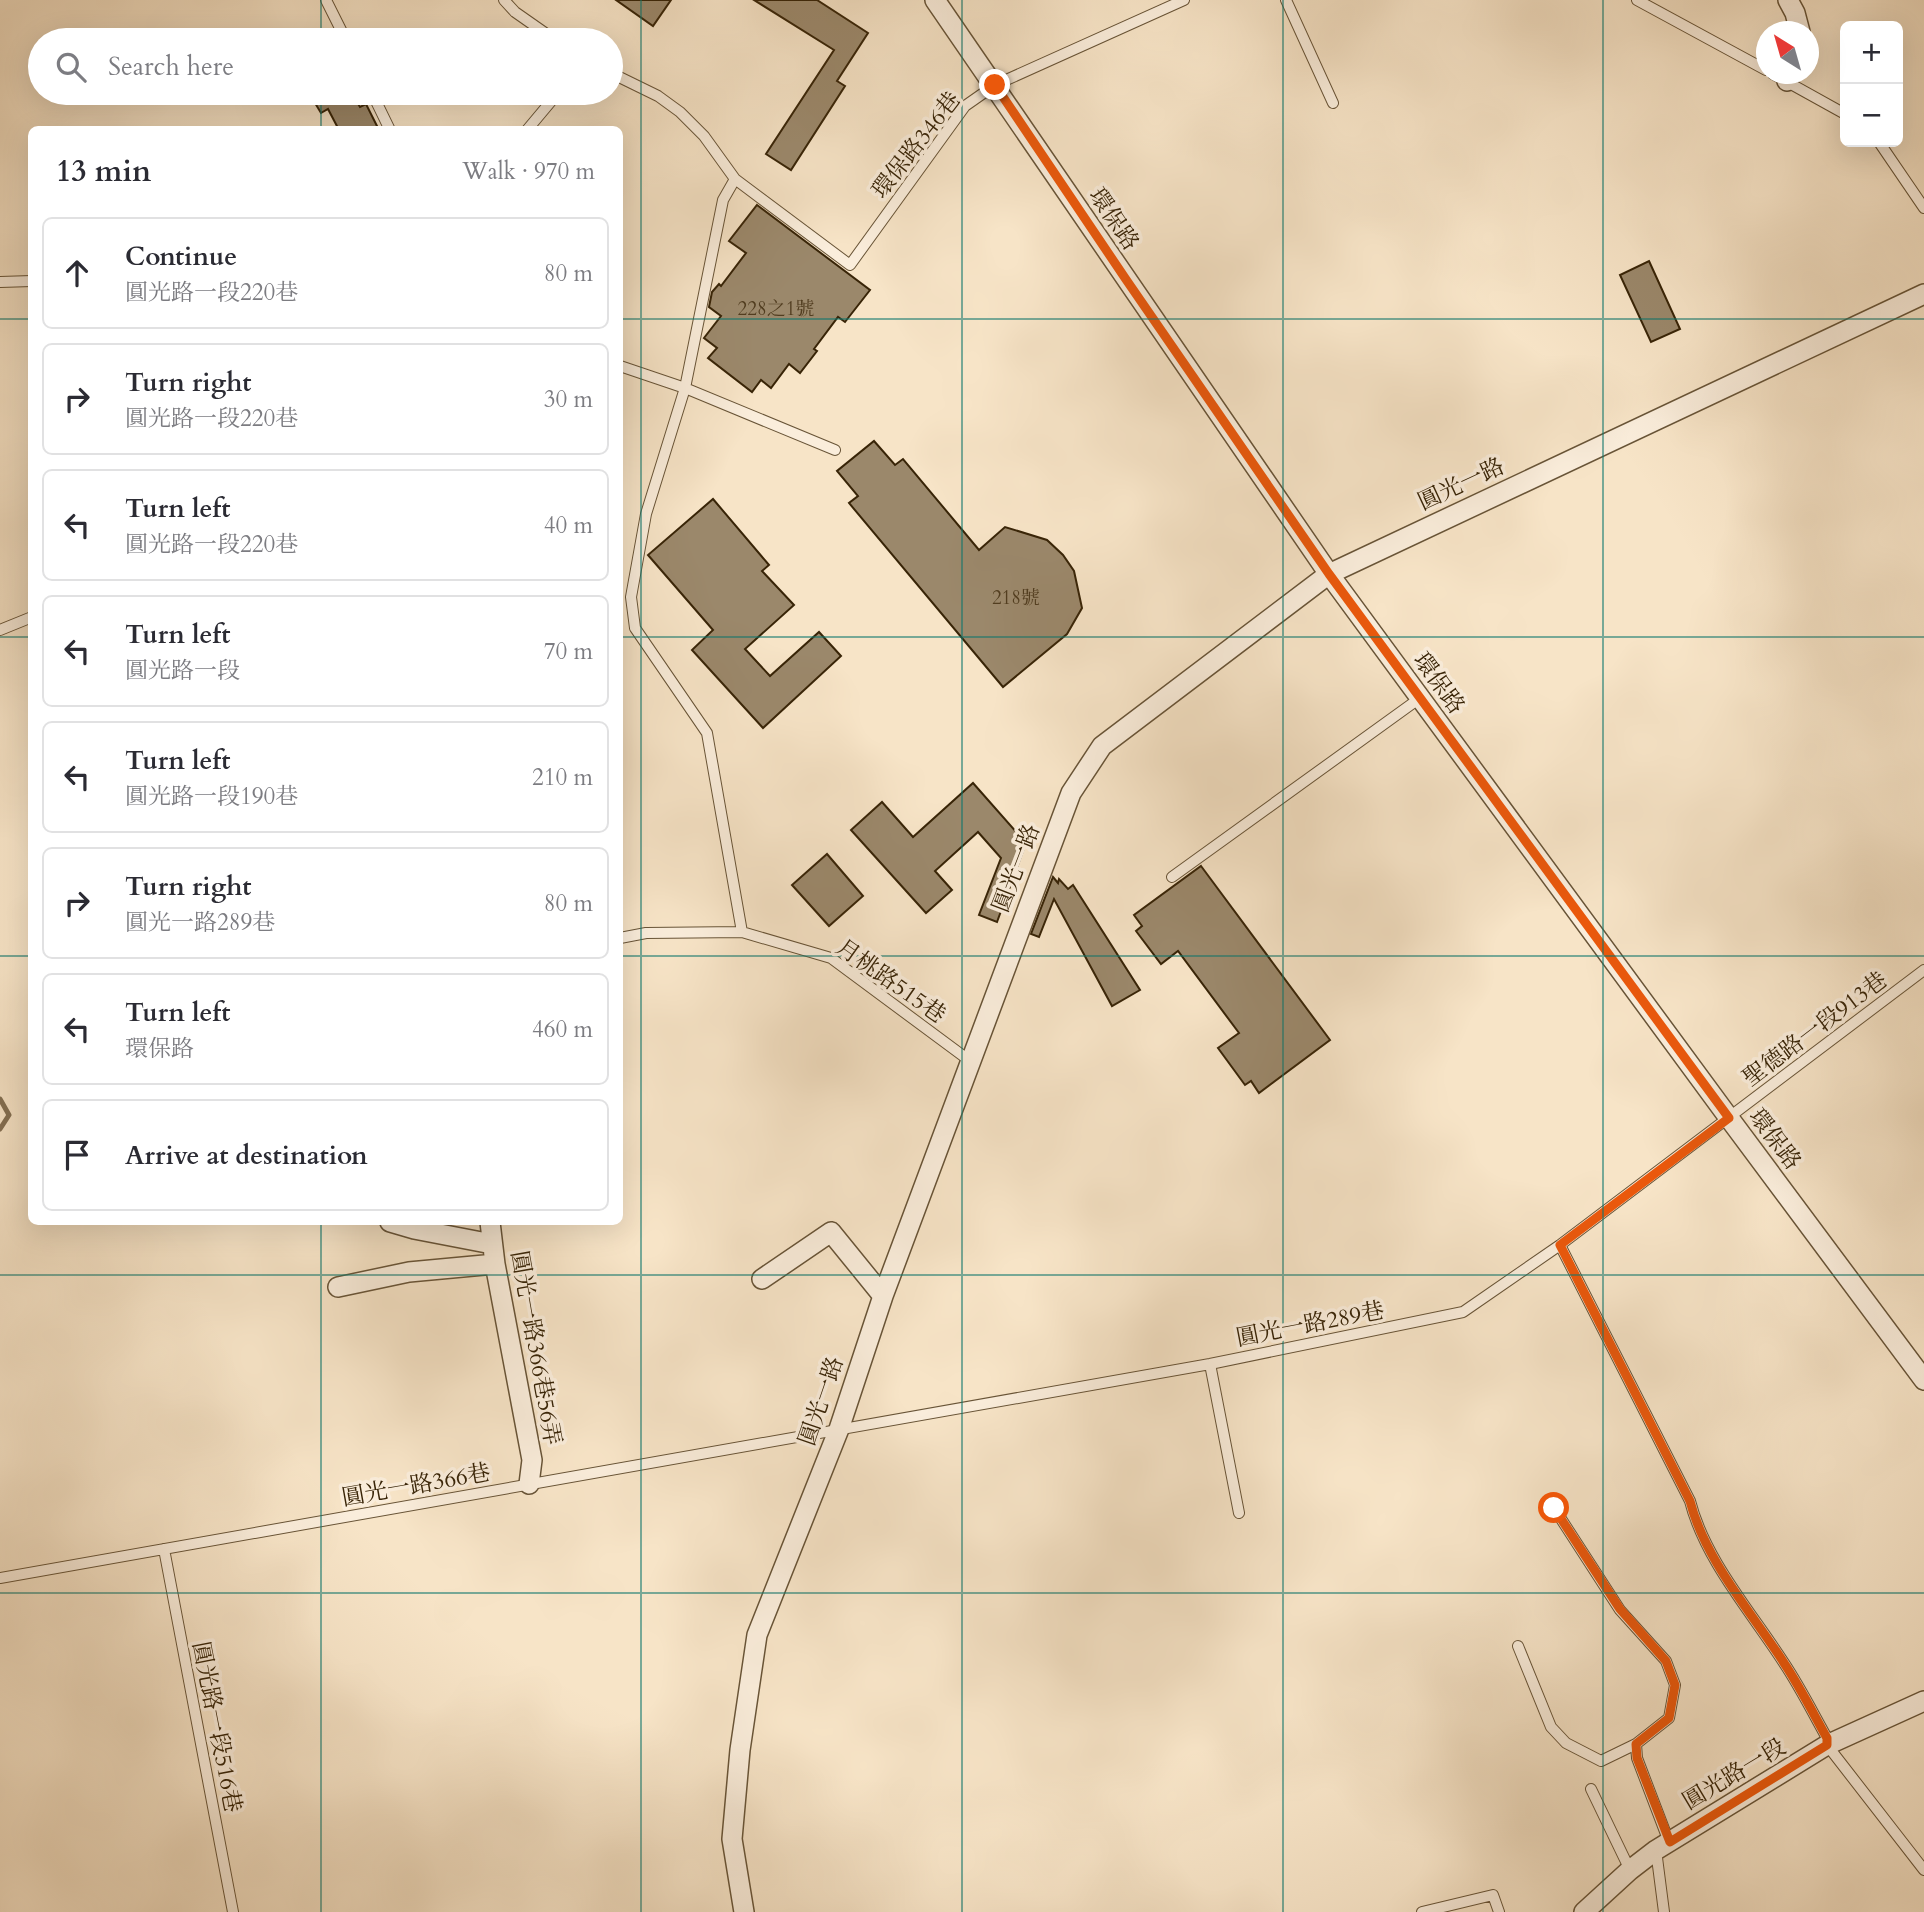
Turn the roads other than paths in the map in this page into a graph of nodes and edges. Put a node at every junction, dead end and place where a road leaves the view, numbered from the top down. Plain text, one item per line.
1 (326, 0) edge
2 (504, 0) edge
3 (936, 0) edge
4 (1184, 0) edge
5 (1286, 0) edge
6 (1637, 0) edge
7 (1788, 0) edge
8 (1797, 21) edge
9 (340, 28) edge
10 (538, 28) edge
11 (1756, 65) edge
12 (623, 79) edge
13 (1796, 84) edge
14 (995, 85) junction
15 (1333, 103) dead end
16 (378, 105) edge
17 (548, 105) edge
18 (1840, 111) edge
19 (388, 126) edge
20 (530, 126) edge
21 (1882, 147) edge
22 (735, 179) junction
23 (1924, 208) edge
24 (28, 281) edge
25 (0, 282) edge
26 (1924, 293) edge
27 (623, 367) edge
28 (685, 387) junction
29 (835, 450) dead end
30 (1329, 574) junction
31 (28, 619) edge
32 (0, 630) edge
33 (1420, 698) junction
34 (1172, 877) dead end
35 (742, 932) junction
36 (623, 937) edge
37 (1924, 970) edge
38 (970, 1061) junction
39 (1729, 1118) junction
40 (402, 1225) edge
41 (490, 1225) edge
42 (492, 1244) junction
43 (1560, 1245) junction
44 (495, 1264) junction
45 (762, 1279) dead end
46 (338, 1287) dead end
47 (883, 1296) junction
48 (1210, 1364) junction
49 (1924, 1380) edge
50 (839, 1429) junction
51 (528, 1484) junction
52 (1554, 1508) dead end
53 (1239, 1513) dead end
54 (164, 1549) junction
55 (0, 1578) edge
56 (1518, 1646) dead end
57 (1924, 1701) edge
58 (1636, 1744) junction
59 (1827, 1745) junction
60 (1591, 1789) dead end
61 (1663, 1846) junction
62 (1630, 1870) junction
63 (1924, 1870) edge
64 (233, 1912) edge
65 (744, 1912) edge
66 (1422, 1912) edge
67 (1499, 1912) edge
68 (1584, 1912) edge
69 (1664, 1912) edge

1 - 9 lane
2 - 10 lane
3 - 14 street, 環保路
4 - 14 lane, 環保路346巷
5 - 15 lane
6 - 11 lane
7 - 8 street
12 - 22 lane
13 - 18 lane
14 - 22 lane, 環保路346巷
14 - 30 street, 環保路
16 - 19 lane
17 - 20 lane
21 - 23 lane
22 - 28 lane
24 - 25 lane
26 - 30 street, 圓光一路
27 - 28 lane
28 - 29 lane
28 - 35 lane
30 - 33 street, 環保路
30 - 38 street, 圓光一路
31 - 32 lane
33 - 34 lane
33 - 39 street, 環保路
35 - 36 lane, 月桃路515巷
35 - 38 lane, 月桃路515巷
37 - 39 lane, 聖德路一段913巷
38 - 47 street, 圓光一路
39 - 43 lane, 圓光一路289巷
39 - 49 street, 環保路
40 - 42 street
41 - 42 street, 圓光一路366巷56弄
42 - 44 street, 圓光一路366巷56弄
43 - 48 lane, 圓光一路289巷
43 - 59 lane
44 - 46 street
44 - 51 street, 圓光一路366巷56弄
45 - 47 street
47 - 50 street, 圓光一路
48 - 50 lane, 圓光一路289巷
48 - 53 lane
50 - 51 lane, 圓光一路366巷
50 - 65 street, 圓光一路
51 - 54 lane, 圓光一路366巷
52 - 58 lane
54 - 55 lane, 圓光一路366巷
54 - 64 lane, 圓光路一段516巷
56 - 58 lane
57 - 59 street, 圓光路一段
58 - 61 lane
59 - 61 street, 圓光路一段
59 - 63 lane
60 - 62 lane
61 - 62 street, 圓光路一段
61 - 69 lane
62 - 68 street, 圓光路一段
66 - 67 lane

